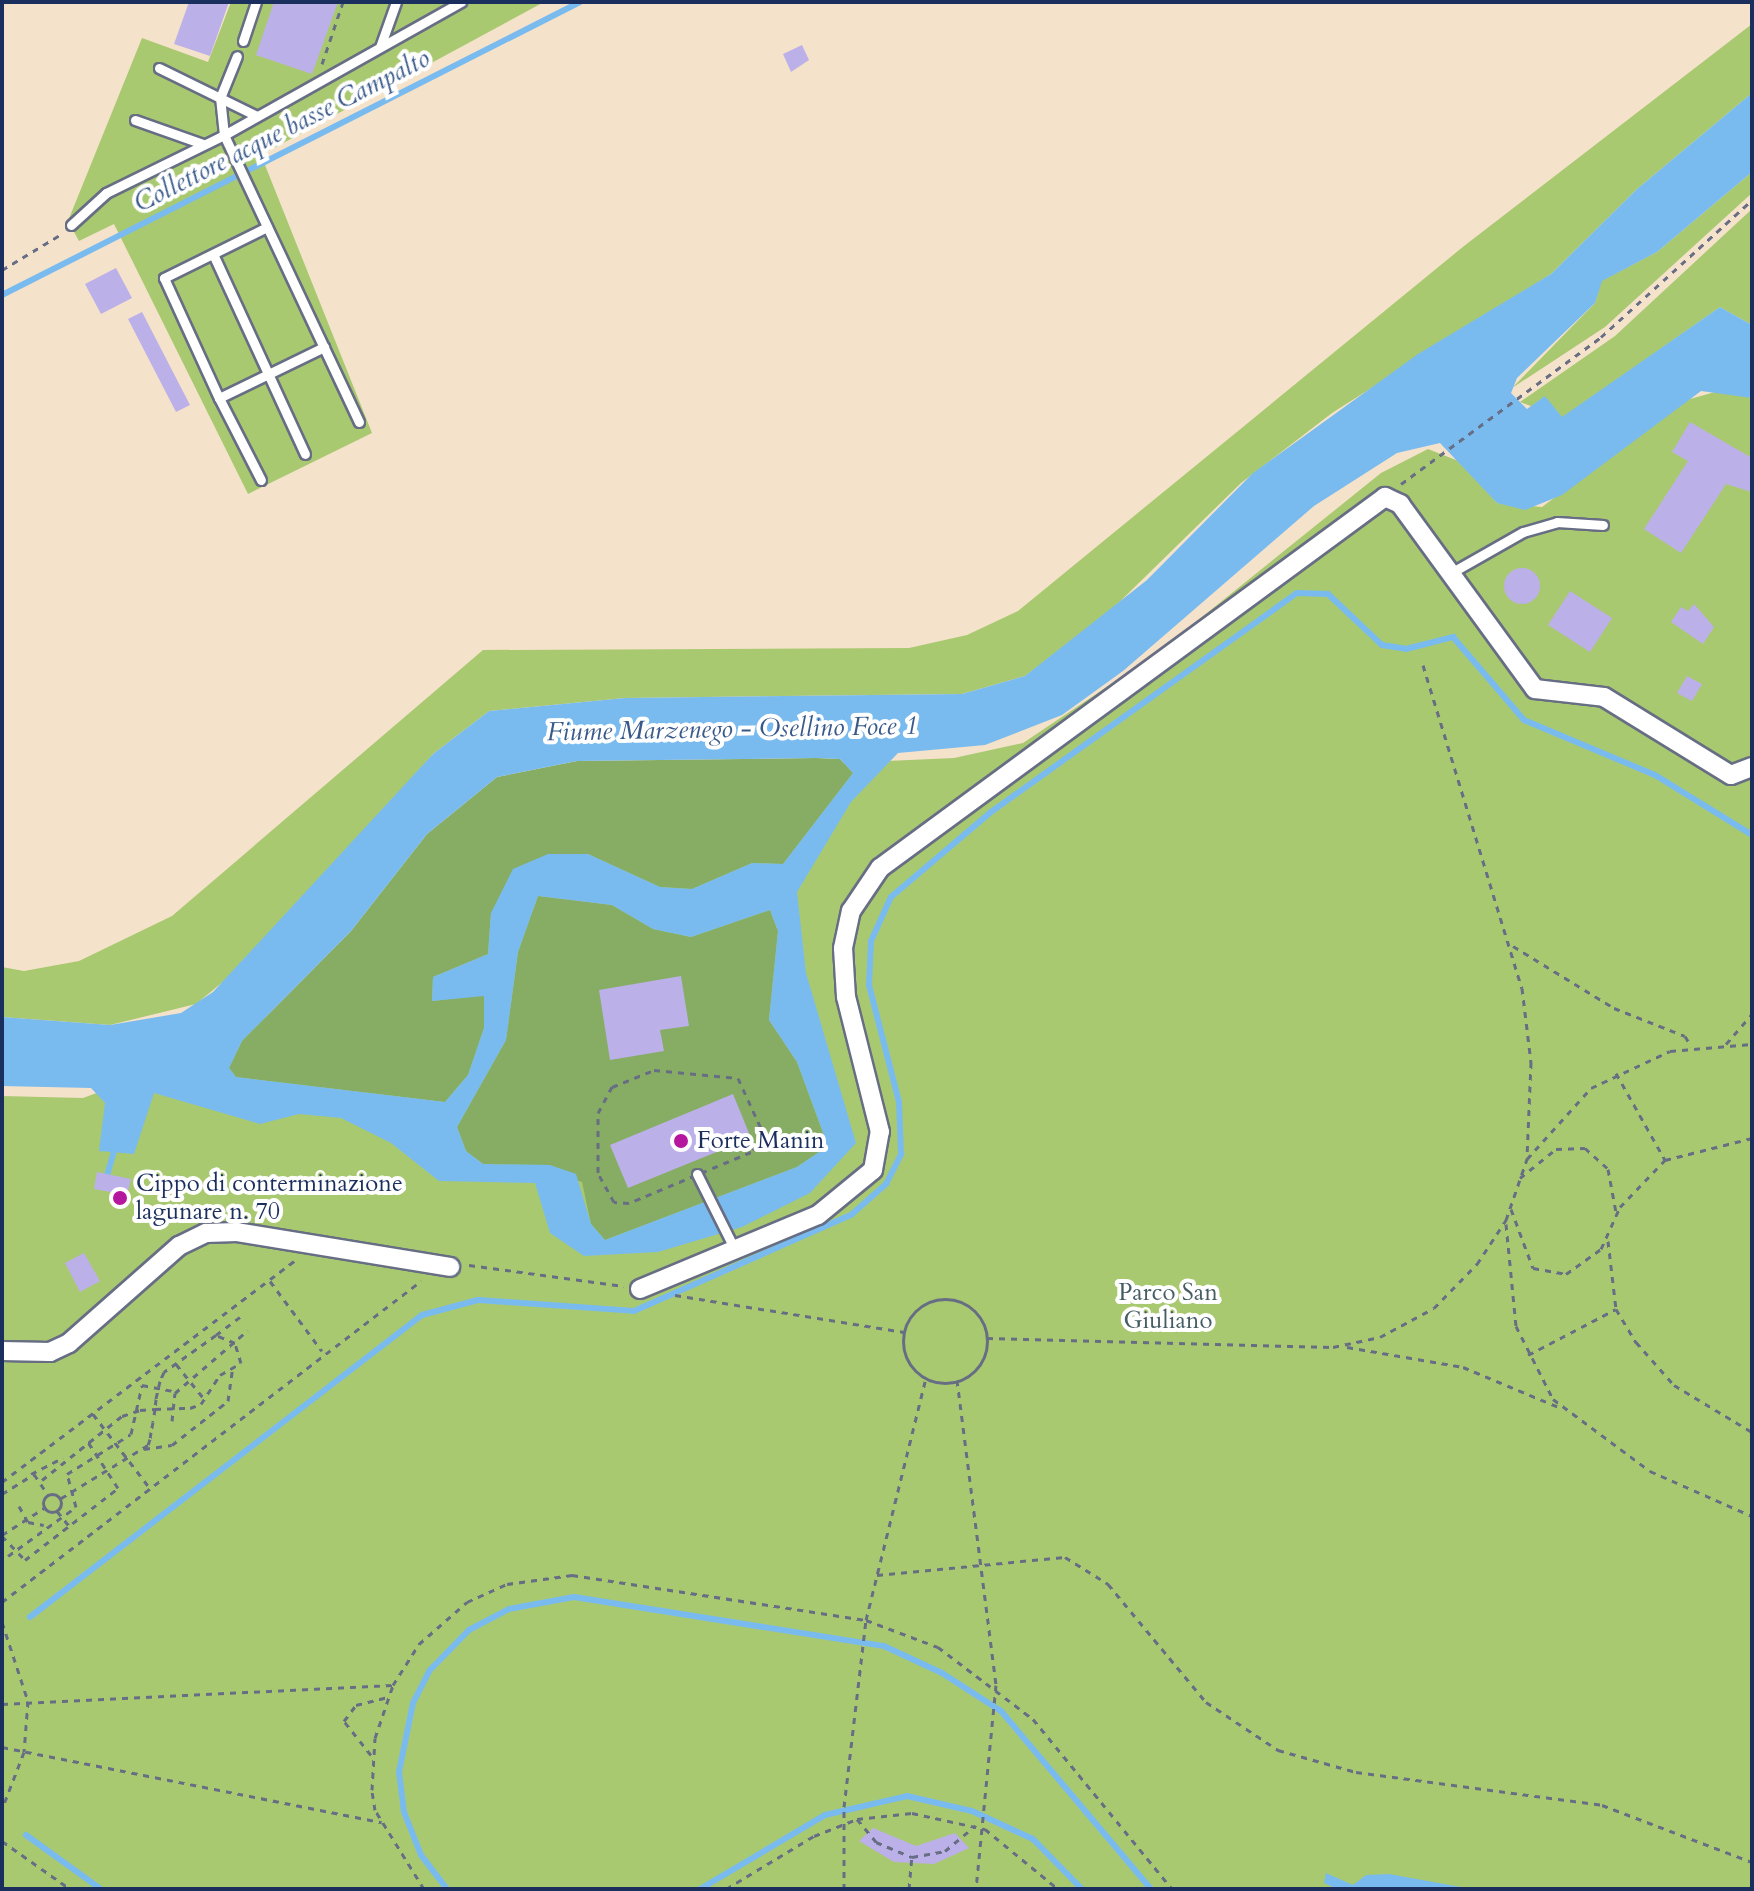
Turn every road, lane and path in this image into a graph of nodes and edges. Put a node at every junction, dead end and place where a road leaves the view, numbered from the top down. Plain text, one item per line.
1 (256, 2) edge
2 (343, 2) edge
3 (396, 2) edge
4 (458, 3) edge
5 (243, 41) dead end
6 (380, 47) junction
7 (237, 56) dead end
8 (159, 68) dead end
9 (315, 83) junction
10 (220, 98) junction
11 (257, 116) junction
12 (135, 120) dead end
13 (224, 135) junction
14 (203, 144) junction
15 (1752, 200) edge
16 (71, 225) joint
17 (267, 227) junction
18 (213, 254) junction
19 (2, 270) edge
20 (324, 347) junction
21 (269, 374) junction
22 (219, 398) junction
23 (359, 422) dead end
24 (305, 454) dead end
25 (261, 480) dead end
26 (1385, 497) junction
27 (1603, 525) dead end
28 (1449, 574) junction
29 (1423, 665) dead end
30 (1752, 767) edge
31 (1513, 946) junction
32 (1752, 1014) edge
33 (1726, 1044) junction
34 (1752, 1044) edge
35 (1691, 1046) junction
36 (1616, 1073) junction
37 (1752, 1138) edge
38 (1527, 1159) junction
39 (1665, 1160) junction
40 (697, 1174) junction
41 (1515, 1189) junction
42 (1511, 1201) junction
43 (1615, 1218) junction
44 (1506, 1220) junction
45 (1611, 1230) junction
46 (732, 1242) junction
47 (313, 1247) junction
48 (450, 1267) junction
49 (270, 1281) junction
50 (640, 1289) joint
51 (687, 1297) dead end
52 (1616, 1309) junction
53 (241, 1316) dead end
54 (248, 1330) dead end
55 (904, 1332) junction
56 (216, 1335) junction
57 (987, 1338) junction
58 (232, 1341) junction
59 (1333, 1347) junction
60 (2, 1351) edge
61 (322, 1351) junction
62 (1528, 1355) junction
63 (176, 1364) junction
64 (232, 1371) junction
65 (926, 1378) junction
66 (957, 1380) junction
67 (190, 1381) junction
68 (159, 1384) junction
69 (2, 1387) edge
70 (177, 1392) junction
71 (205, 1400) junction
72 (2, 1408) edge
73 (155, 1409) junction
74 (172, 1409) junction
75 (1564, 1410) junction
76 (137, 1411) junction
77 (93, 1414) junction
78 (172, 1421) dead end
79 (105, 1429) junction
80 (1752, 1432) edge
81 (88, 1442) junction
82 (117, 1445) junction
83 (144, 1449) junction
84 (67, 1458) junction
85 (100, 1458) junction
86 (129, 1460) junction
87 (111, 1471) junction
88 (30, 1474) junction
89 (42, 1480) junction
90 (2, 1482) edge
91 (149, 1487) junction
92 (2, 1494) edge
93 (73, 1494) junction
94 (48, 1495) junction
95 (60, 1499) junction
96 (19, 1506) dead end
97 (44, 1508) junction
98 (57, 1511) junction
99 (1752, 1516) edge
100 (62, 1518) junction
101 (26, 1519) junction
102 (44, 1525) junction
103 (69, 1526) junction
104 (2, 1536) edge
105 (14, 1552) junction
106 (8, 1556) dead end
107 (980, 1563) junction
108 (877, 1575) junction
109 (2, 1602) edge
110 (866, 1620) junction
111 (2, 1622) edge
112 (393, 1685) junction
113 (996, 1685) junction
114 (388, 1697) junction
115 (28, 1701) junction
116 (2, 1704) edge
117 (2, 1747) edge
118 (24, 1752) junction
119 (372, 1756) junction
120 (2, 1809) edge
121 (857, 1819) junction
122 (382, 1822) junction
123 (843, 1824) junction
124 (976, 1825) junction
125 (985, 1829) junction
126 (2, 1841) edge
127 (912, 1857) junction
128 (1752, 1862) edge
129 (70, 1889) edge
130 (424, 1889) edge
131 (726, 1889) edge
132 (844, 1889) edge
133 (909, 1889) edge
134 (976, 1889) edge
135 (1058, 1889) edge
136 (1172, 1889) edge

1 - 5 lane
2 - 9 path
3 - 6 lane
4 - 6 lane
6 - 9 lane
7 - 10 lane
8 - 10 lane
9 - 11 lane
10 - 11 lane
10 - 13 lane
11 - 13 lane
12 - 14 lane
13 - 14 lane
13 - 17 lane
14 - 16 lane
15 - 26 path
16 - 19 path
17 - 18 lane
17 - 20 lane
18 - 21 lane
18 - 22 lane
20 - 21 lane
20 - 23 lane
21 - 22 lane
21 - 24 lane
22 - 25 lane
26 - 28 street
26 - 46 street
27 - 28 lane
28 - 30 street
29 - 31 path
31 - 35 path
31 - 38 path
32 - 33 path
33 - 34 path
33 - 35 path
35 - 36 path
36 - 38 path
36 - 39 path
37 - 39 path
38 - 41 path
39 - 43 path
40 - 40 path
40 - 46 lane
41 - 42 path
41 - 43 path
42 - 44 path
42 - 45 path
43 - 45 path
44 - 59 path
44 - 62 path
45 - 52 path
46 - 50 street
47 - 48 street
47 - 49 path
47 - 60 street
48 - 50 path
48 - 61 path
49 - 61 path
49 - 77 path
51 - 55 path
52 - 62 path
52 - 80 path
53 - 56 path
54 - 58 path
55 - 57 path
55 - 65 path
56 - 58 path
56 - 63 path
57 - 59 path
57 - 66 path
58 - 64 path
58 - 67 path
59 - 75 path
61 - 91 path
62 - 75 path
63 - 67 path
63 - 68 path
64 - 71 path
64 - 83 path
65 - 66 path
65 - 108 path
66 - 107 path
67 - 70 path
67 - 71 path
68 - 70 path
68 - 73 path
68 - 76 path
69 - 72 path
70 - 74 path
71 - 74 path
73 - 74 path
73 - 76 path
73 - 83 path
74 - 78 path
75 - 99 path
76 - 79 path
76 - 82 path
77 - 79 path
77 - 90 path
79 - 81 path
79 - 82 path
81 - 84 path
81 - 85 path
82 - 85 path
82 - 86 path
83 - 86 path
84 - 88 path
84 - 89 path
85 - 87 path
85 - 93 path
86 - 87 path
86 - 91 path
87 - 93 path
87 - 103 path
88 - 89 path
88 - 92 path
89 - 94 path
91 - 109 path
93 - 95 path
93 - 100 path
94 - 95 path
94 - 97 path
95 - 98 path
96 - 101 path
97 - 98 path
97 - 101 path
98 - 100 path
100 - 102 path
100 - 103 path
101 - 102 path
101 - 104 path
102 - 105 path
103 - 105 path
104 - 105 path
105 - 106 path
107 - 108 path
107 - 113 path
107 - 128 path
108 - 110 path
110 - 112 path
110 - 113 path
110 - 123 path
111 - 115 path
112 - 114 path
112 - 115 path
113 - 125 path
113 - 136 path
114 - 119 path
114 - 119 path
115 - 116 path
115 - 118 path
117 - 118 path
118 - 120 path
118 - 122 path
119 - 122 path
121 - 123 path
121 - 124 path
121 - 127 path
122 - 130 path
123 - 131 path
123 - 132 path
124 - 125 path
124 - 127 path
125 - 134 path
125 - 135 path
126 - 129 path
127 - 133 path

